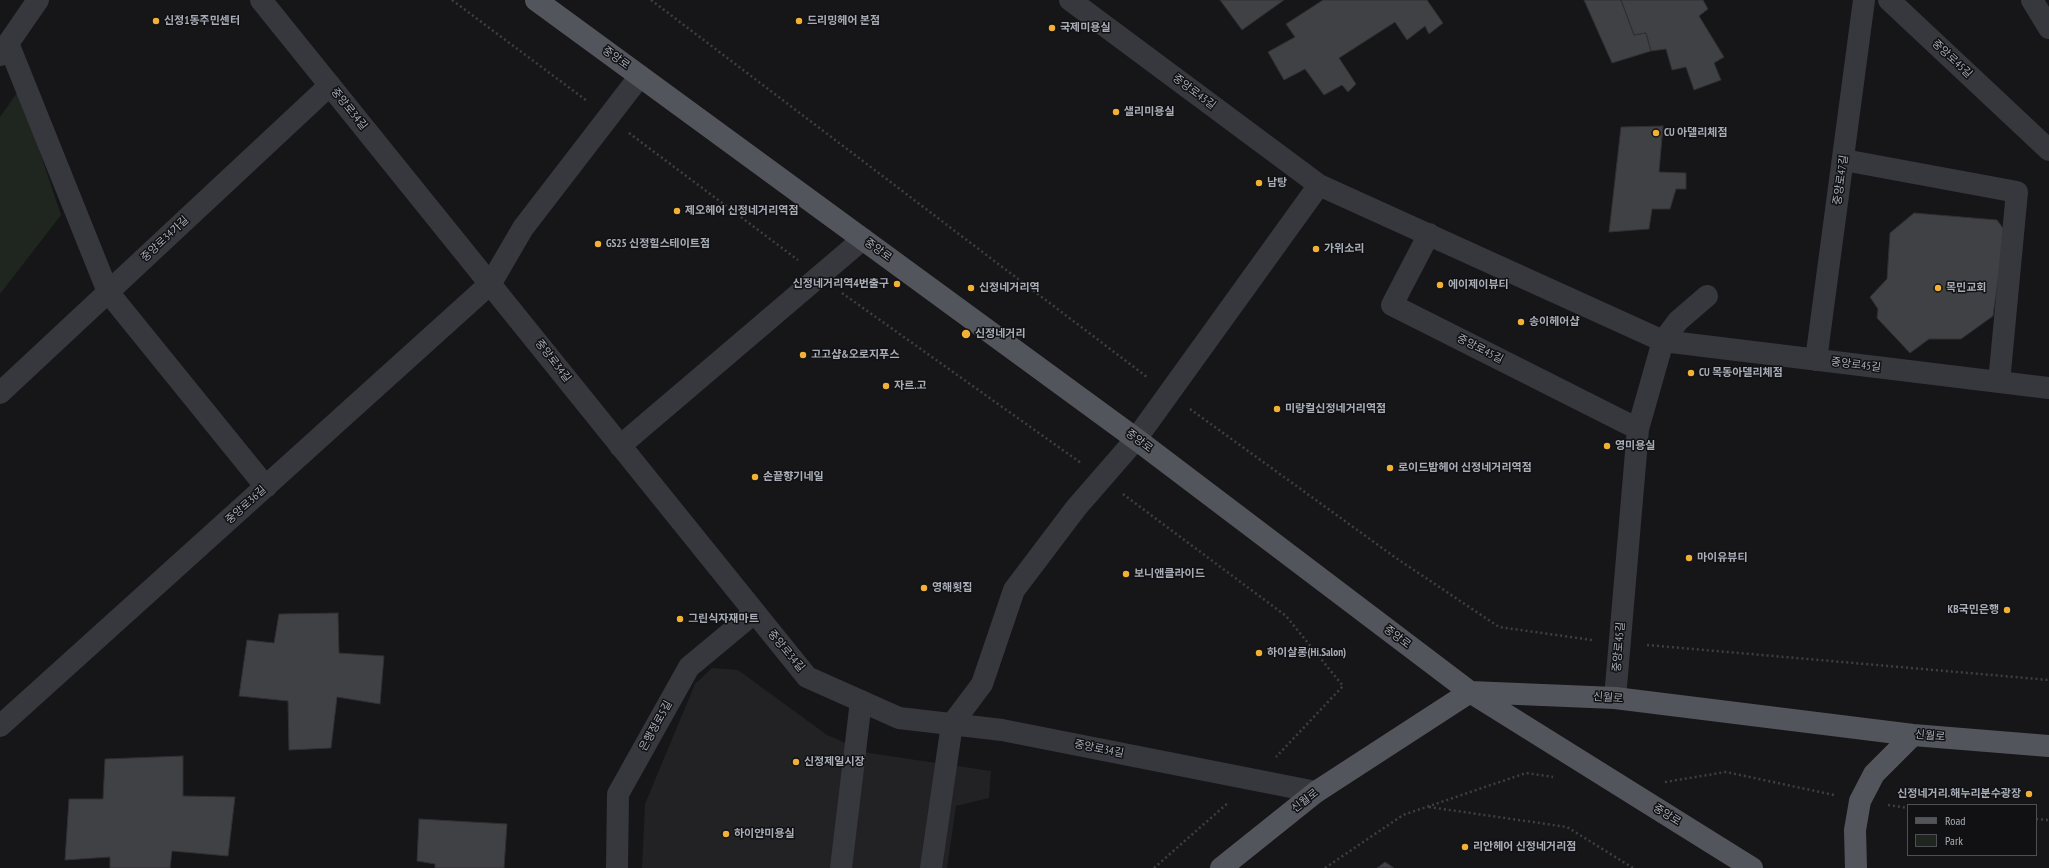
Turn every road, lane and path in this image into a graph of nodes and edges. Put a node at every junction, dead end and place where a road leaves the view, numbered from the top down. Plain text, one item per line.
1 (38, 0) edge
2 (261, 0) edge
3 (452, 0) edge
4 (651, 0) edge
5 (1070, 0) edge
6 (1864, 0) edge
7 (1889, 0) edge
8 (2032, 0) edge
9 (538, 1) edge
10 (2049, 28) edge
11 (4, 49) edge
12 (640, 76) junction
13 (330, 85) junction
14 (608, 118) junction
15 (2049, 150) edge
16 (1844, 160) junction
17 (1318, 185) junction
18 (1429, 234) junction
19 (863, 239) junction
20 (819, 277) junction
21 (491, 283) junction
22 (108, 292) junction
23 (1707, 296) dead end
24 (1663, 341) junction
25 (1816, 360) junction
26 (1999, 382) junction
27 (2049, 388) edge
28 (0, 393) edge
29 (1168, 394) junction
30 (1638, 429) junction
31 (1136, 439) junction
32 (620, 446) junction
33 (1102, 478) junction
34 (266, 487) junction
35 (754, 613) junction
36 (1620, 643) junction
37 (2049, 680) edge
38 (1470, 692) junction
39 (1614, 698) junction
40 (861, 701) junction
41 (952, 724) junction
42 (0, 726) edge
43 (1913, 735) junction
44 (2049, 746) edge
45 (1255, 780) junction
46 (1316, 792) junction
47 (1429, 806) dead end
48 (2037, 819) edge
49 (2049, 820) edge
50 (1225, 867) edge
51 (616, 868) edge
52 (841, 868) edge
53 (931, 868) edge
54 (1154, 868) edge
55 (1632, 868) edge
56 (1752, 868) edge
57 (1856, 868) edge

1 - 11 street
2 - 13 street, 중앙로34길
3 - 14 path
4 - 29 path
5 - 17 street, 중앙로43길
6 - 16 street, 중앙로47길
7 - 15 street, 중앙로45길
8 - 10 street
9 - 12 main road, 중앙로
11 - 22 street
12 - 14 street, 중앙로36길
12 - 19 main road, 중앙로
13 - 21 street, 중앙로34길
13 - 22 street, 중앙로34가길
14 - 20 path
14 - 21 street, 중앙로36길
16 - 25 street, 중앙로47길
16 - 26 street
17 - 18 street, 중앙로45길
17 - 29 street
18 - 24 street, 중앙로45길
18 - 30 street, 중앙로45길
19 - 20 street
19 - 31 main road, 중앙로
20 - 32 street
20 - 33 path
21 - 32 street, 중앙로34길
21 - 34 street, 중앙로36길
22 - 28 street, 중앙로34가길
22 - 34 street
23 - 24 street, 중앙로45길
24 - 25 street, 중앙로45길
24 - 30 street, 중앙로45길
25 - 26 street, 중앙로45길
26 - 27 street, 중앙로45길
29 - 31 street
29 - 36 path
30 - 36 street, 중앙로45길
31 - 33 street
31 - 38 main road, 중앙로
32 - 35 street, 중앙로34길
33 - 41 street
33 - 45 path
34 - 42 street, 중앙로36길
35 - 40 street, 중앙로34길
35 - 51 street, 은행정로5길
36 - 37 path
36 - 39 street, 중앙로45길
38 - 39 main road, 신월로
38 - 46 main road, 신월로
38 - 56 main road, 중앙로
39 - 43 main road, 신월로
40 - 41 street, 중앙로34길
40 - 52 street
41 - 45 street, 중앙로34길
41 - 53 street
43 - 44 main road, 신월로
43 - 57 main road
45 - 46 street, 중앙로34길
45 - 54 path
46 - 50 main road, 신월로
47 - 55 path
48 - 49 path

